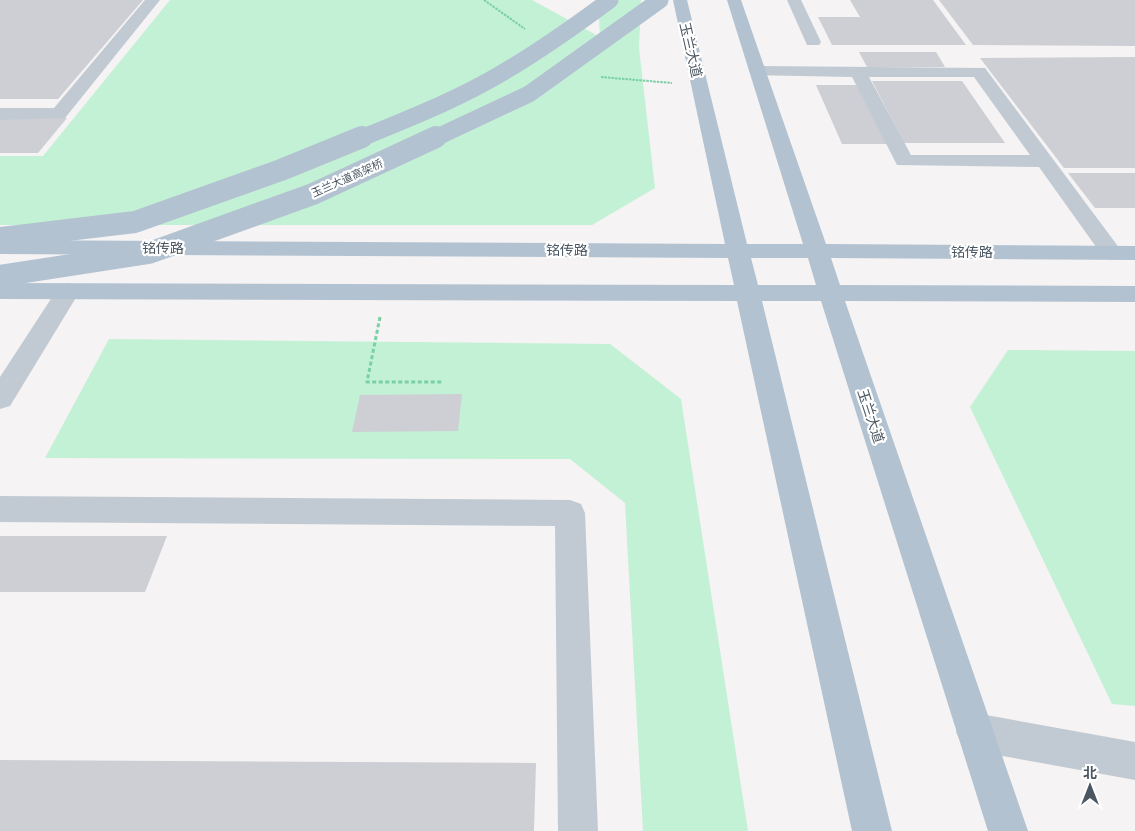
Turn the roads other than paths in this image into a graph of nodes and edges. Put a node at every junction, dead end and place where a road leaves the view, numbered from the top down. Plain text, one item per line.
1 (153, 0) edge
2 (610, 0) edge
3 (660, 0) edge
4 (680, 0) edge
5 (734, 0) edge
6 (794, 0) edge
7 (813, 42) dead end
8 (758, 71) junction
9 (858, 72) junction
10 (0, 114) edge
11 (1044, 161) junction
12 (0, 238) edge
13 (0, 247) edge
14 (738, 251) junction
15 (817, 251) junction
16 (1112, 253) junction
17 (1135, 253) edge
18 (0, 276) edge
19 (0, 291) edge
20 (68, 291) junction
21 (748, 293) junction
22 (831, 293) junction
23 (1135, 294) edge
24 (0, 399) edge
25 (0, 510) edge
26 (975, 732) junction
27 (1135, 761) edge
28 (578, 831) edge
29 (872, 831) edge
30 (1008, 831) edge

1 - 10 lane
2 - 12 main road, bridge
3 - 18 main road, 玉兰大道高架桥, bridge
4 - 14 main road, 玉兰大道
5 - 8 main road, 玉兰大道
6 - 7 lane
8 - 9 lane
8 - 15 main road, 玉兰大道
9 - 11 lane
9 - 11 lane
11 - 16 lane
13 - 14 main road, 铭传路
14 - 15 main road, 铭传路
14 - 21 main road, 玉兰大道
15 - 16 main road, 铭传路
15 - 22 main road, 玉兰大道
16 - 17 main road, 铭传路
19 - 20 main road
20 - 21 main road
20 - 24 lane
21 - 22 main road
21 - 29 main road, 玉兰大道
22 - 23 main road
22 - 26 main road, 玉兰大道
25 - 28 lane
26 - 27 lane
26 - 30 main road, 玉兰大道

